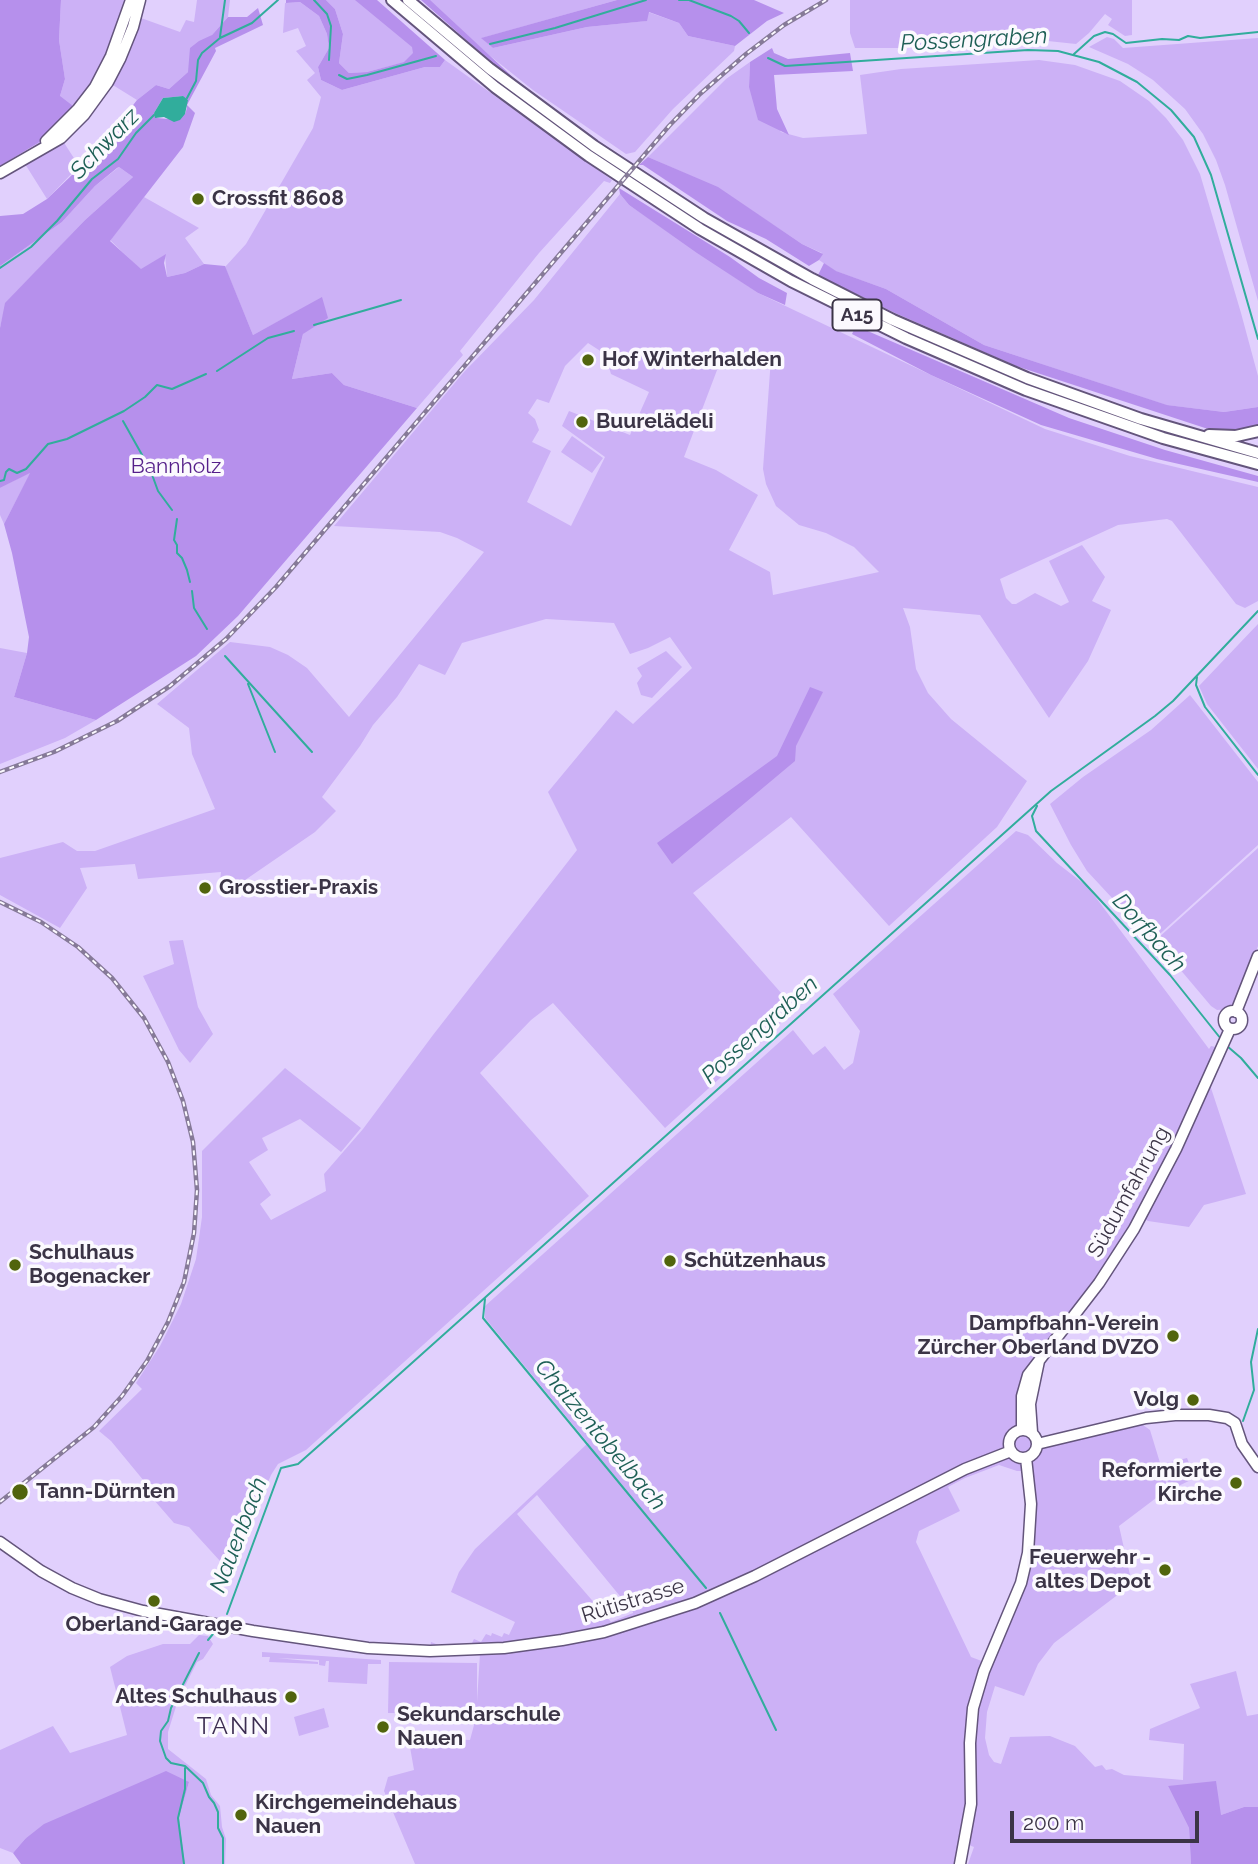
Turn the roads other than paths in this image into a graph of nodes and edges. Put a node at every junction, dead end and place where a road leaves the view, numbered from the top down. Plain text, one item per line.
1 (131, 0) edge
2 (140, 0) edge
3 (391, 0) edge
4 (408, 0) edge
5 (22, 162) junction
6 (0, 173) edge
7 (1179, 431) junction
8 (1258, 431) edge
9 (1258, 453) edge
10 (1258, 464) edge
11 (1258, 956) edge
12 (1027, 1431) junction
13 (1037, 1444) junction
14 (1011, 1451) junction
15 (1026, 1458) junction
16 (1258, 1467) edge
17 (0, 1542) edge
18 (960, 1864) edge

1 - 5 main road
2 - 5 main road
3 - 10 highway, A15
4 - 7 highway, A15
5 - 6 main road
7 - 8 highway
7 - 9 highway, A15
11 - 12 main road, Südumfahrung
12 - 13 main road
12 - 14 main road
13 - 15 main road
13 - 16 main road
14 - 15 main road
14 - 17 main road, Rütistrasse
15 - 18 main road

